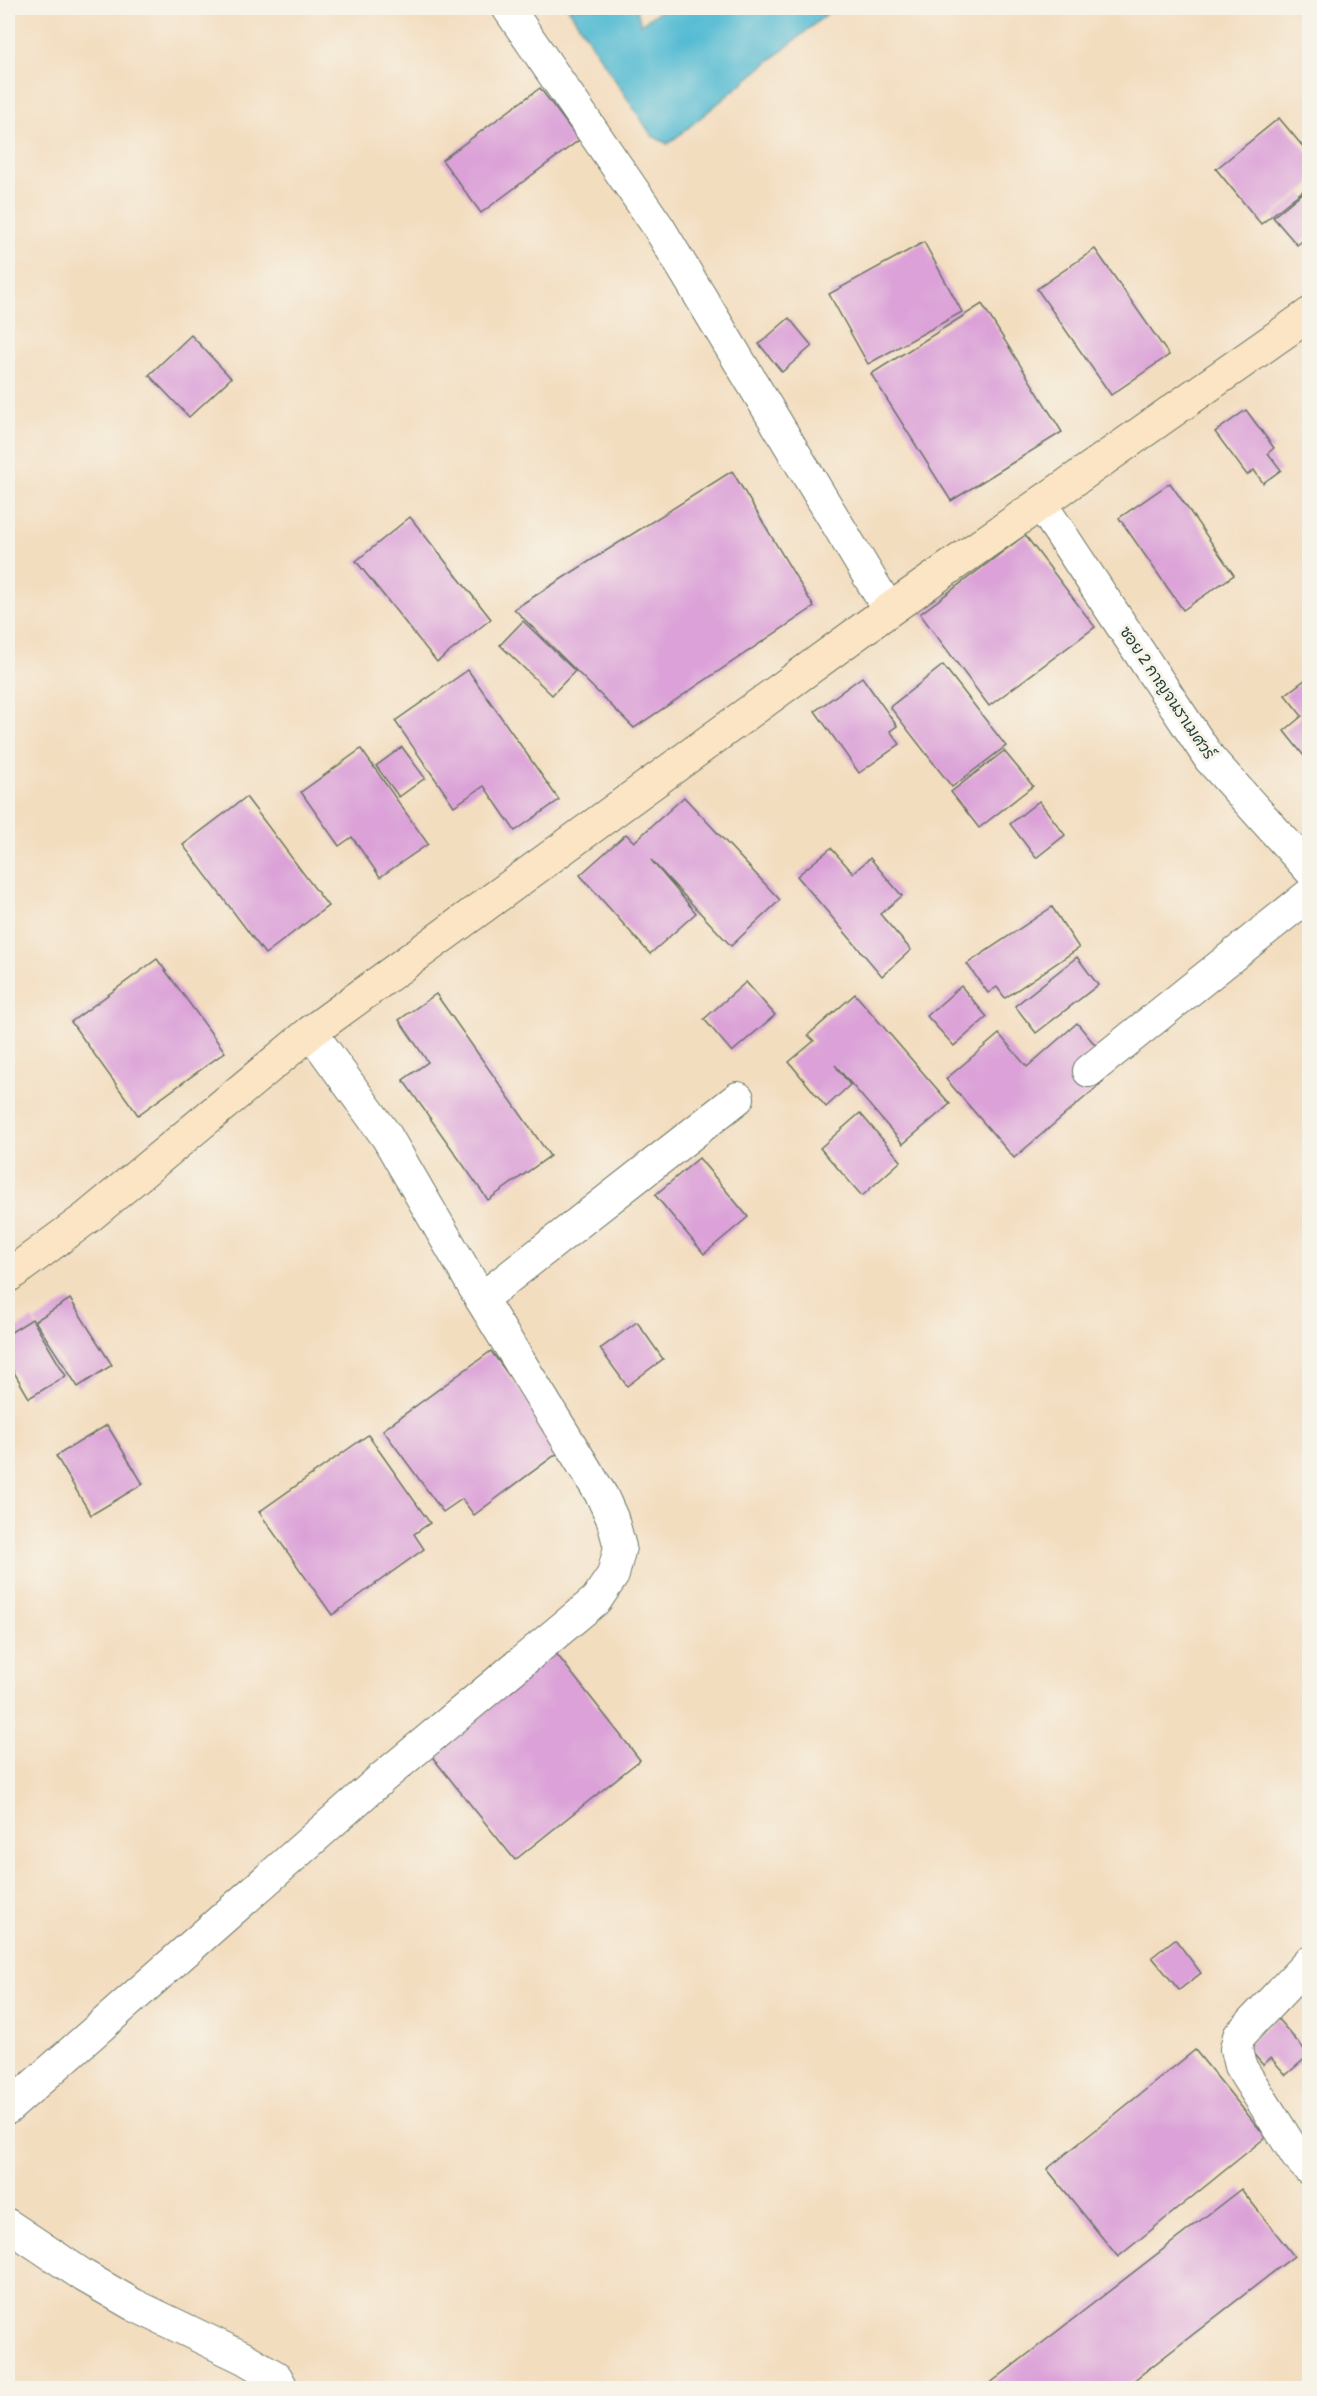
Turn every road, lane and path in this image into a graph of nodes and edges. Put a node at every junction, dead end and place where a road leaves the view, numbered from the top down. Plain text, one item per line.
1 (508, 8) edge
2 (1310, 314) edge
3 (1041, 504) junction
4 (889, 610) junction
5 (1310, 870) edge
6 (1310, 894) edge
7 (311, 1032) junction
8 (1089, 1071) dead end
9 (738, 1098) dead end
10 (8, 1276) edge
11 (481, 1299) junction
12 (1310, 1961) edge
13 (8, 2108) edge
14 (1310, 2170) edge
15 (8, 2225) edge
16 (282, 2388) edge

1 - 4 street
2 - 3 street
3 - 4 street
3 - 5 street, ซอย 2 กาญจนราเมศวร์
4 - 7 street
6 - 8 street
7 - 10 street
7 - 11 street
9 - 11 street
11 - 13 street
12 - 14 street
15 - 16 street

